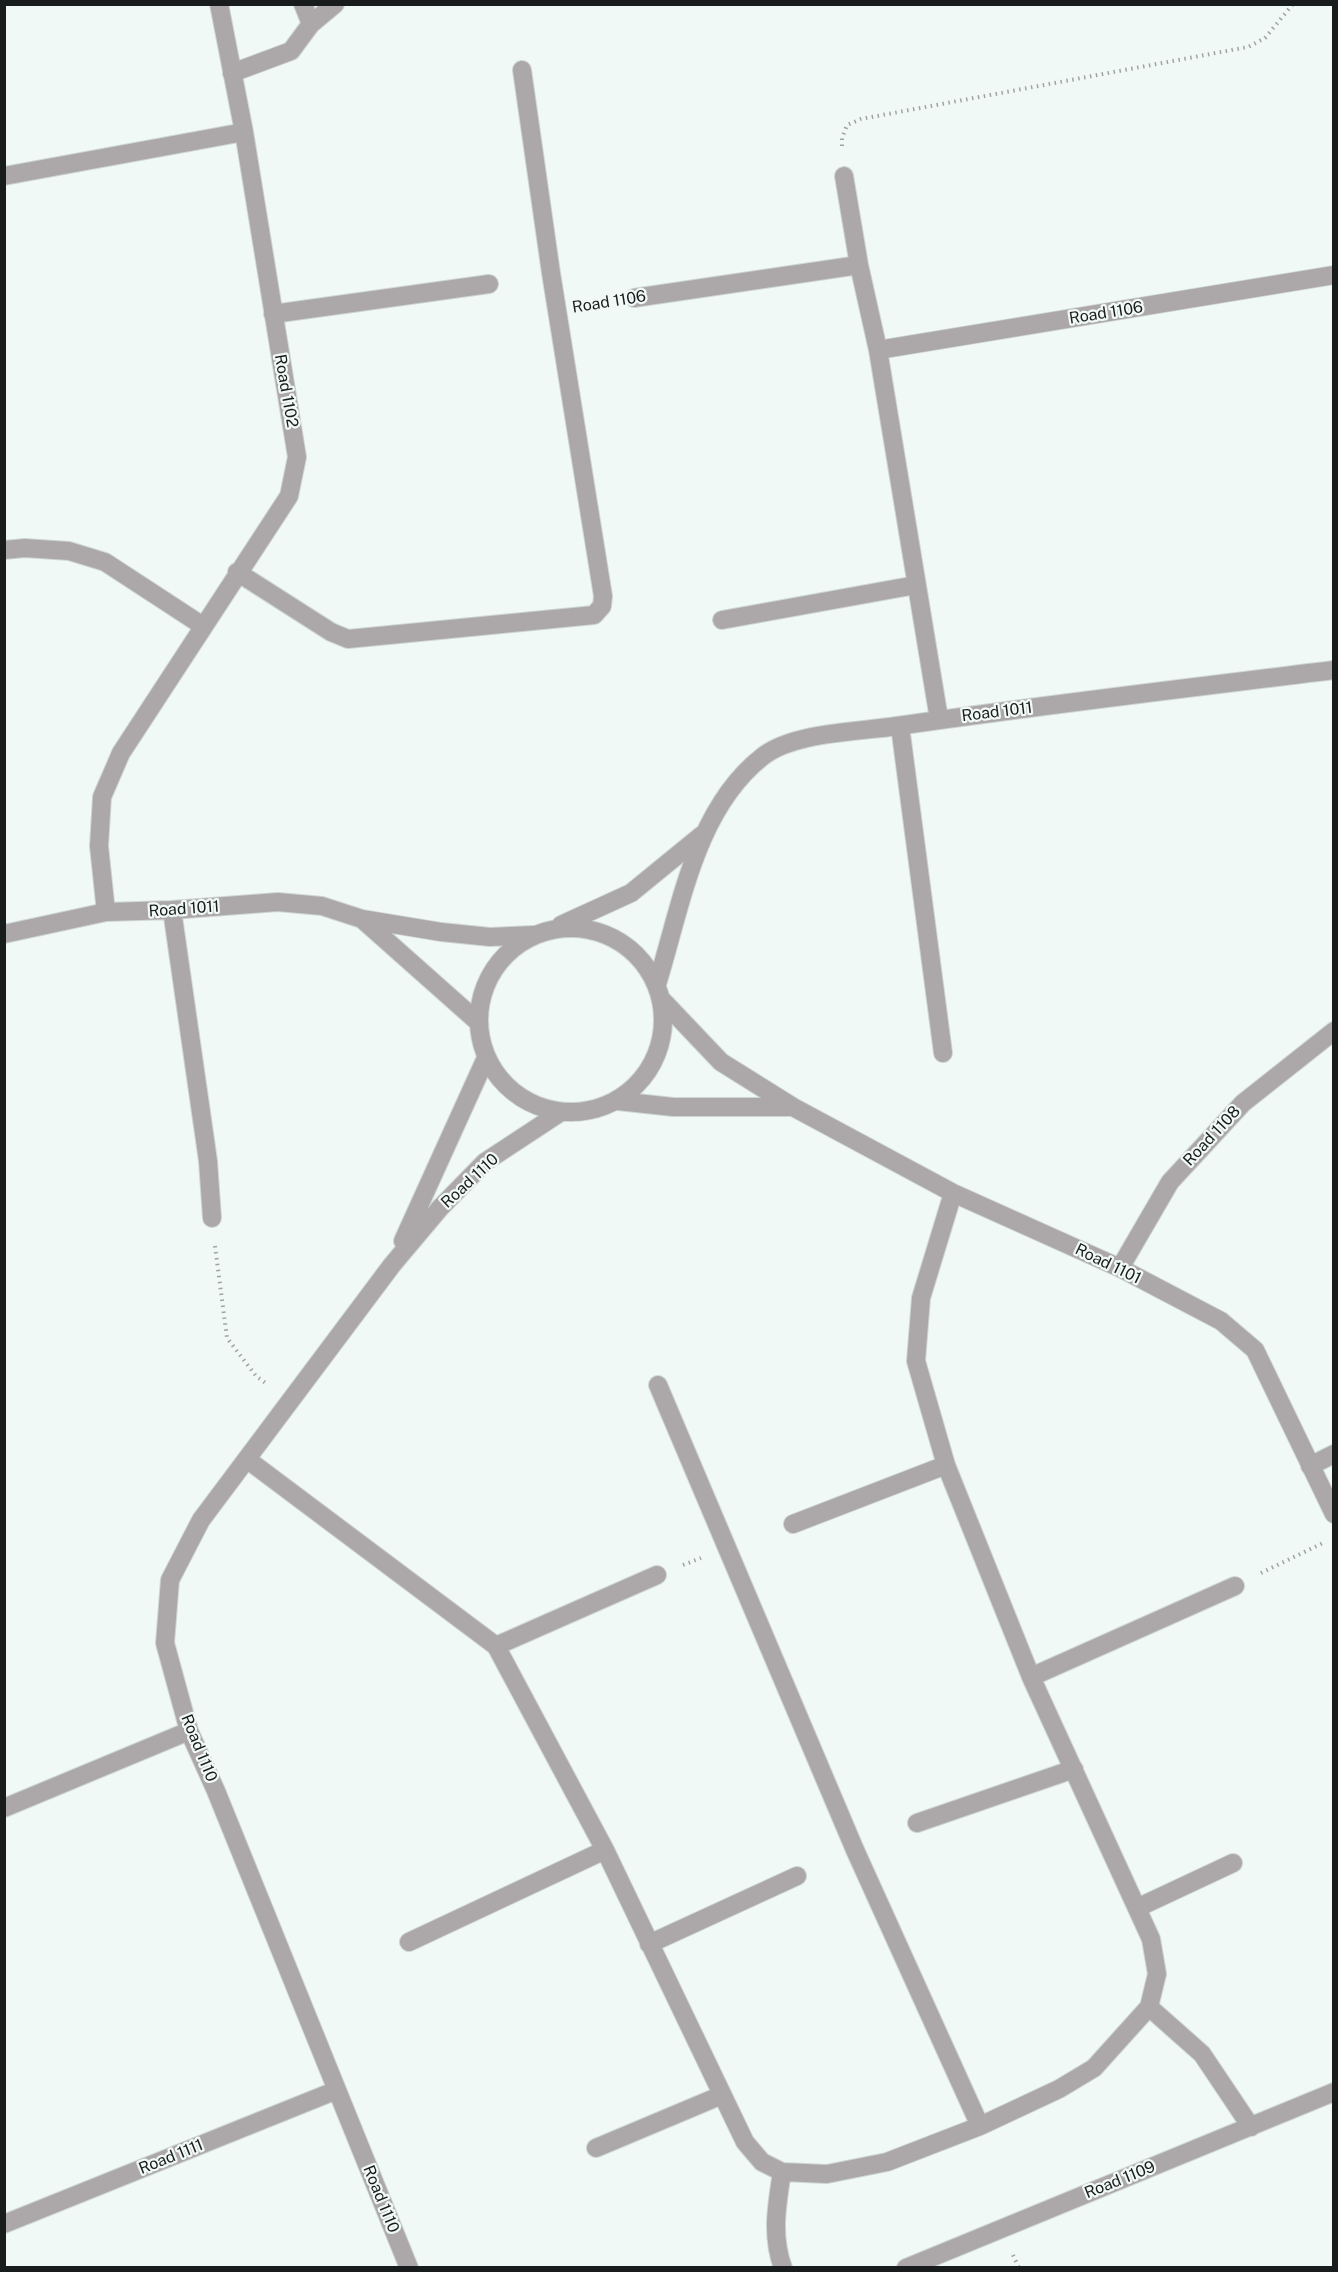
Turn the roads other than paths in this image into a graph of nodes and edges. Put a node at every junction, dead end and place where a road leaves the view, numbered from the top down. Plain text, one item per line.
1 (219, 4) edge
2 (303, 4) edge
3 (335, 4) edge
4 (311, 24) junction
5 (522, 70) dead end
6 (232, 73) junction
7 (244, 132) junction
8 (4, 176) edge
9 (844, 176) road end
10 (859, 265) junction
11 (1334, 275) edge
12 (489, 284) dead end
13 (634, 298) road end
14 (273, 314) junction
15 (878, 350) junction
16 (4, 550) edge
17 (237, 572) junction
18 (916, 585) junction
19 (722, 620) dead end
20 (203, 626) junction
21 (1334, 670) edge
22 (939, 720) junction
23 (900, 726) junction
24 (702, 835) junction
25 (172, 910) junction
26 (106, 912) junction
27 (362, 919) junction
28 (553, 929) junction
29 (4, 934) edge
30 (534, 935) junction
31 (660, 992) junction
32 (478, 1022) junction
33 (1334, 1031) edge
34 (943, 1053) dead end
35 (486, 1058) junction
36 (618, 1101) junction
37 (792, 1107) junction
38 (561, 1112) junction
39 (953, 1193) junction
40 (212, 1218) road end
41 (392, 1265) junction
42 (1120, 1268) junction
43 (658, 1385) dead end
44 (1334, 1454) edge
45 (248, 1460) junction
46 (946, 1465) junction
47 (1310, 1466) junction
48 (1334, 1514) edge
49 (793, 1524) dead end
50 (657, 1575) dead end
51 (1235, 1586) road end
52 (496, 1646) junction
53 (1031, 1677) junction
54 (189, 1731) junction
55 (1074, 1769) junction
56 (4, 1808) edge
57 (917, 1823) dead end
58 (605, 1850) junction
59 (1233, 1863) dead end
60 (797, 1876) dead end
61 (1137, 1908) junction
62 (409, 1942) dead end
63 (649, 1944) junction
64 (1149, 2007) junction
65 (337, 2090) junction
66 (1334, 2092) edge
67 (722, 2095) junction
68 (980, 2126) junction
69 (1251, 2127) junction
70 (596, 2148) dead end
71 (782, 2172) junction
72 (4, 2224) edge
73 (409, 2268) edge
74 (783, 2268) edge
75 (906, 2268) edge

1 - 6 street, Road 1102
2 - 4 street
3 - 4 street
4 - 6 street
5 - 17 street
6 - 7 street, Road 1102
7 - 8 street
7 - 14 street, Road 1102
9 - 10 street
10 - 13 street, Road 1106
10 - 15 street
11 - 15 street, Road 1106
12 - 14 street
14 - 17 street, Road 1102
15 - 18 street
16 - 20 street
17 - 20 street, Road 1102
18 - 19 street
18 - 22 street
20 - 26 street, Road 1102
21 - 22 street, Road 1011
22 - 23 street, Road 1011
23 - 24 street, Road 1011
23 - 34 street
24 - 28 street, Road 1011
24 - 31 street, Road 1011
25 - 26 street, Road 1011
25 - 27 street, Road 1011
25 - 40 street
26 - 29 street, Road 1011
27 - 30 street, Road 1011
27 - 32 street, Road 1011
28 - 30 street
28 - 31 street
30 - 32 street
31 - 36 street
31 - 37 street, Road 1101
32 - 35 street
33 - 42 street, Road 1108
35 - 38 street
35 - 41 street, Road 1110
36 - 37 street, Road 1101
36 - 38 street
37 - 39 street, Road 1101
38 - 41 street, Road 1110
39 - 42 street, Road 1101
39 - 46 street
41 - 45 street, Road 1110
42 - 47 street, Road 1101
43 - 68 street
44 - 47 street
45 - 52 street
45 - 54 street, Road 1110
46 - 49 street
46 - 53 street
47 - 48 street, Road 1101
50 - 52 street
51 - 53 street
52 - 58 street
53 - 55 street
54 - 56 street
54 - 65 street, Road 1110
55 - 57 street
55 - 61 street
58 - 62 street
58 - 63 street
59 - 61 street
60 - 63 street
61 - 64 street
63 - 67 street
64 - 68 street
64 - 69 street
65 - 72 street, Road 1111
65 - 73 street, Road 1110
66 - 69 street, Road 1109
67 - 70 street
67 - 71 street
68 - 71 street
69 - 75 street, Road 1109
71 - 74 street

